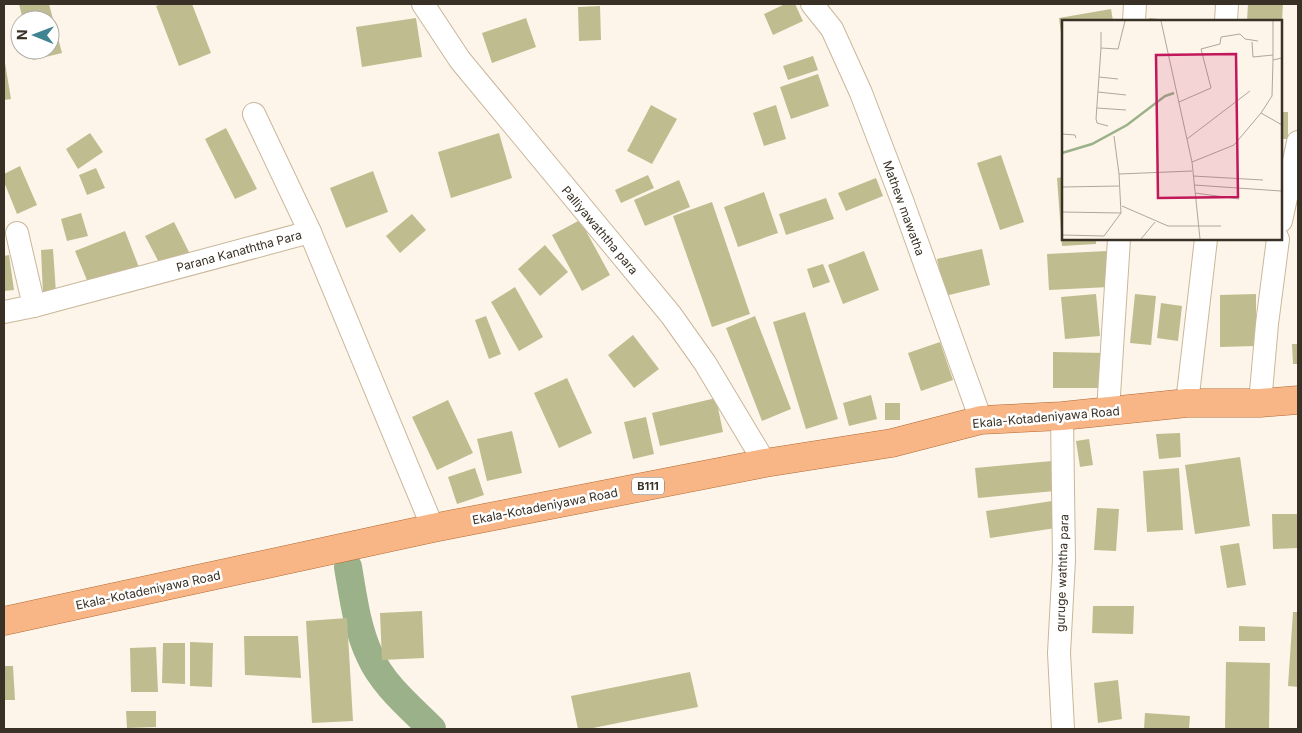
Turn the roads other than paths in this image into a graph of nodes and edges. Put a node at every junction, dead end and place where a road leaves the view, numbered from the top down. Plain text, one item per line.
1 (424, 4) edge
2 (812, 4) edge
3 (1135, 4) edge
4 (1227, 4) edge
5 (1134, 20) edge
6 (1226, 20) edge
7 (254, 114) dead end
8 (1298, 142) edge
9 (1282, 216) edge
10 (310, 232) junction
11 (17, 234) dead end
12 (1120, 240) edge
13 (1206, 240) edge
14 (1278, 240) edge
15 (34, 306) junction
16 (4, 312) edge
17 (1298, 400) edge
18 (1187, 403) junction
19 (1260, 403) junction
20 (1108, 412) junction
21 (1062, 416) junction
22 (981, 420) junction
23 (765, 464) junction
24 (433, 528) junction
25 (4, 621) edge
26 (1062, 729) edge

1 - 23 street, Palliyawaththa para
2 - 22 street, Mathew mawatha
3 - 5 street
4 - 6 street
7 - 10 street
8 - 9 street
10 - 15 street, Parana Kanaththa Para
10 - 24 street, Parana Kanaththa Para
11 - 15 street
12 - 20 street
13 - 18 street
14 - 19 street
15 - 16 street, Parana Kanaththa Para
17 - 19 main road, Ekala-Kotadeniyawa Road / B111
18 - 19 main road, Ekala-Kotadeniyawa Road / B111
18 - 20 main road, Ekala-Kotadeniyawa Road / B111
20 - 21 main road, Ekala-Kotadeniyawa Road / B111
21 - 22 main road, Ekala-Kotadeniyawa Road / B111
21 - 26 street, guruge waththa para
22 - 23 main road, Ekala-Kotadeniyawa Road / B111
23 - 24 main road, Ekala-Kotadeniyawa Road / B111
24 - 25 main road, Ekala-Kotadeniyawa Road / B111

